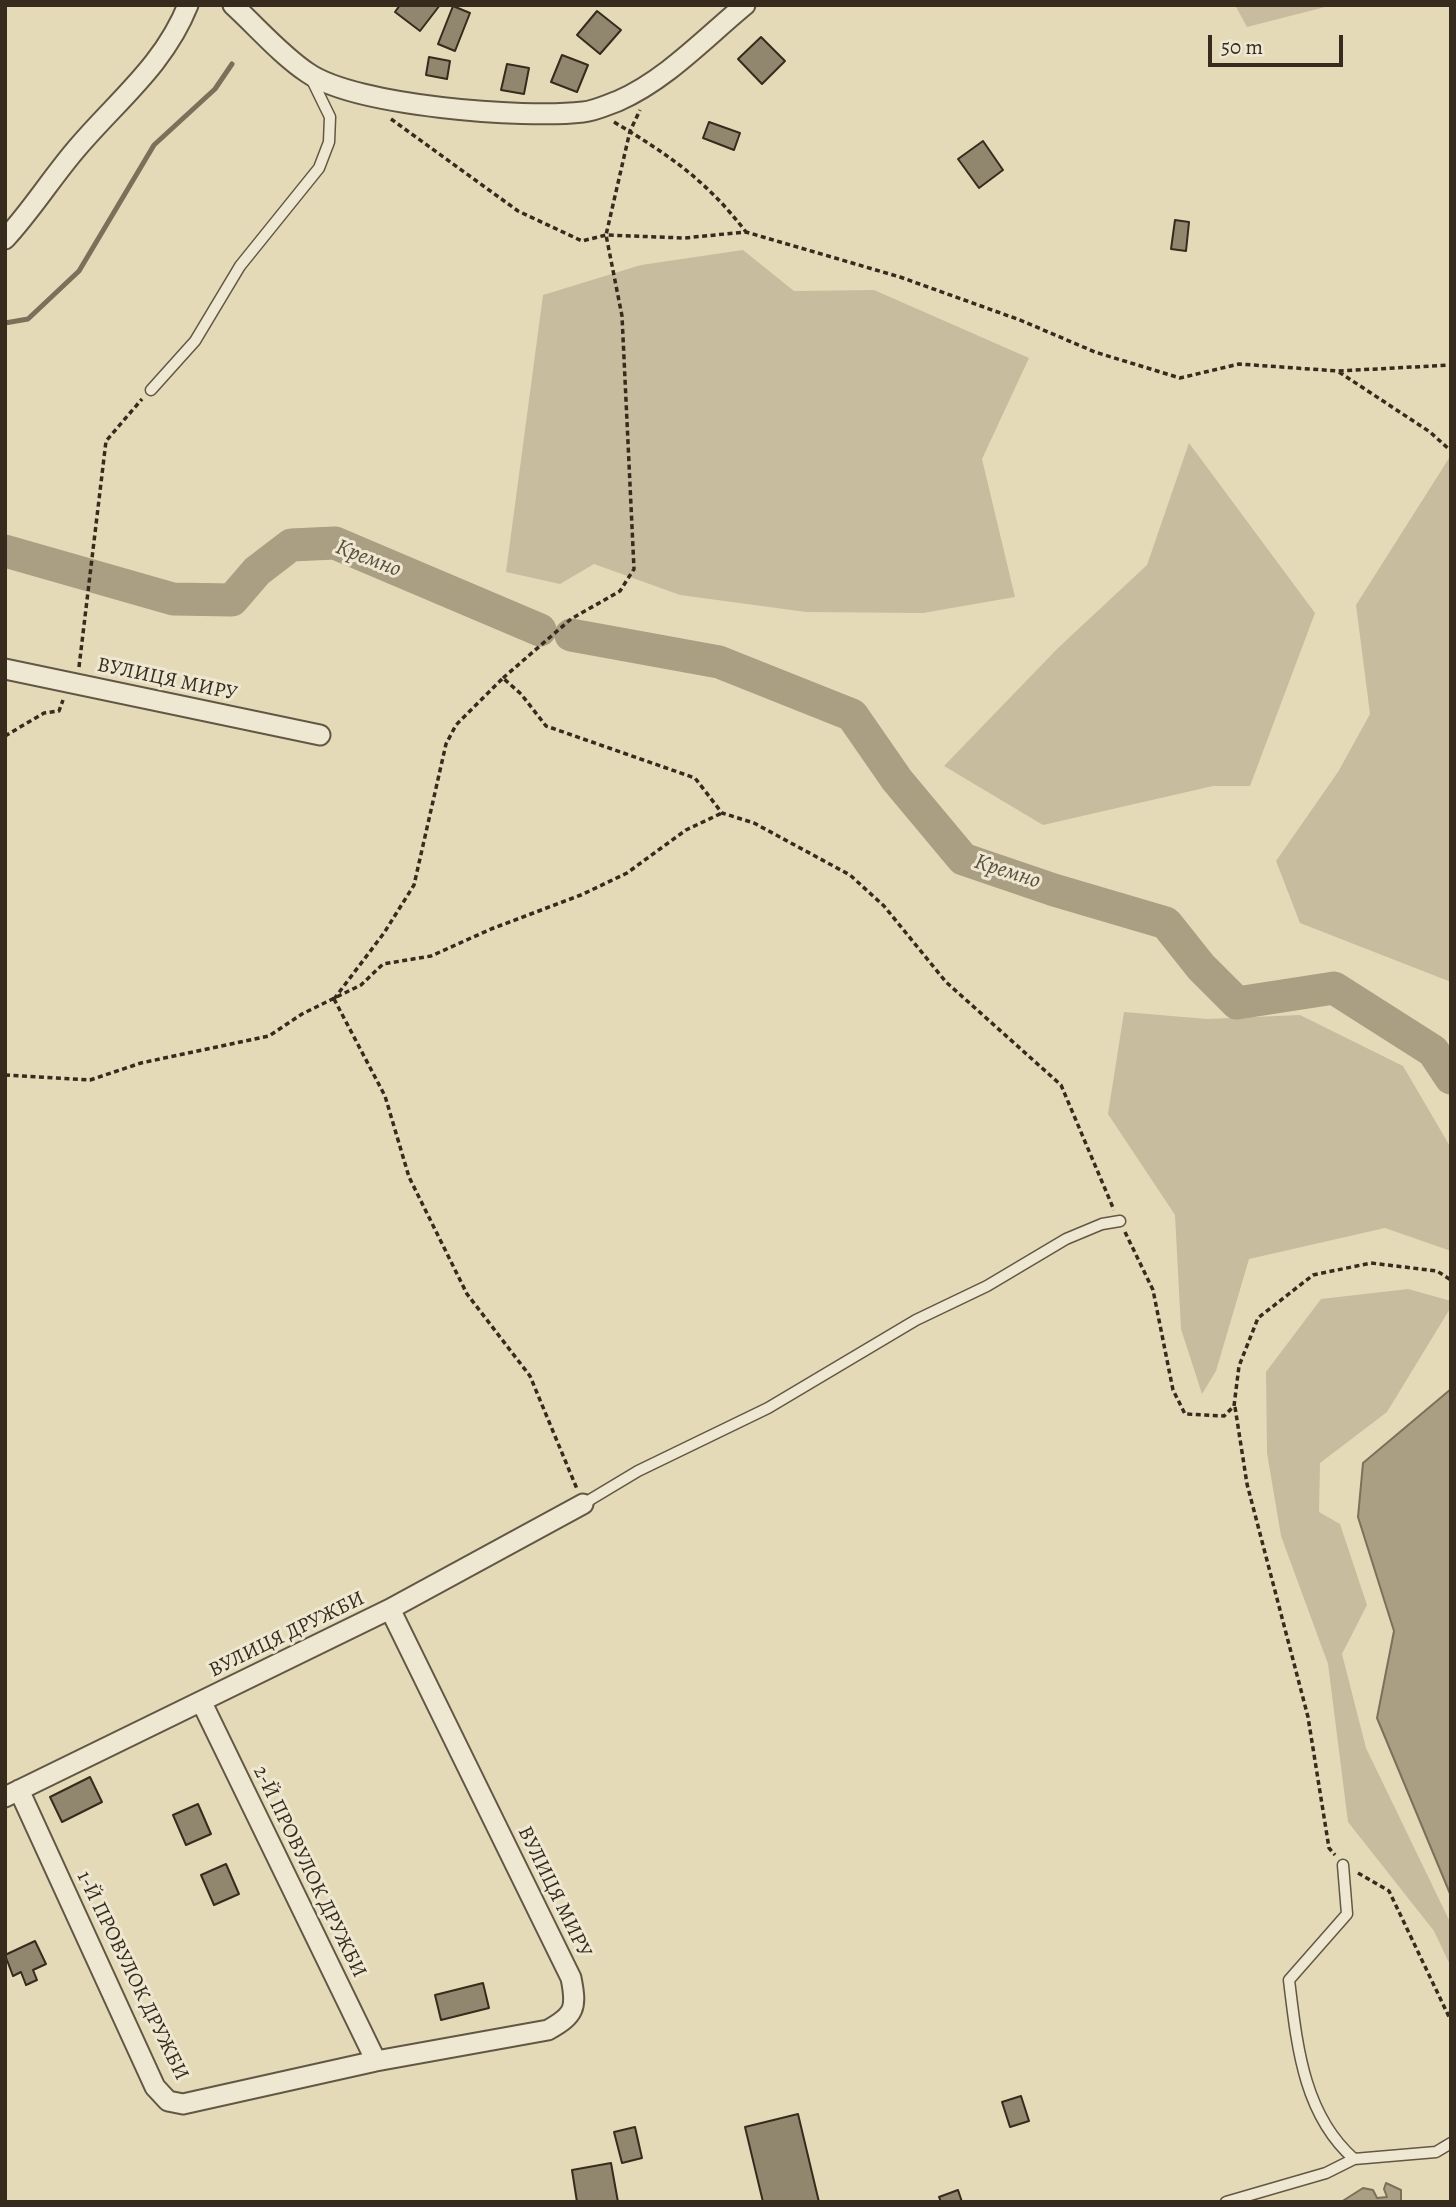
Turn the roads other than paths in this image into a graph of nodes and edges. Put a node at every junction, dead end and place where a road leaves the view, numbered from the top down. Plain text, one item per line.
1 (188, 5) edge
2 (233, 5) edge
3 (745, 5) edge
4 (308, 73) junction
5 (5, 239) edge
6 (151, 390) road end
7 (5, 670) edge
8 (320, 735) dead end
9 (1120, 1221) road end
10 (583, 1504) joint
11 (390, 1609) junction
12 (202, 1703) junction
13 (12, 1793) edge
14 (1343, 1865) road end
15 (376, 2061) junction
16 (1451, 2143) edge
17 (1354, 2159) junction
18 (1226, 2202) edge

1 - 5 street
2 - 4 street
3 - 4 street
4 - 6 lane
7 - 8 street, ВУЛИЦЯ МИРУ
9 - 10 lane
10 - 11 street, ВУЛИЦЯ ДРУЖБИ
11 - 12 street, ВУЛИЦЯ ДРУЖБИ
11 - 15 street, ВУЛИЦЯ МИРУ
12 - 13 street, ВУЛИЦЯ ДРУЖБИ
12 - 15 street, 2-Й ПРОВУЛОК ДРУЖБИ
13 - 15 street, 1-Й ПРОВУЛОК ДРУЖБИ
14 - 17 lane
16 - 17 lane
17 - 18 lane

